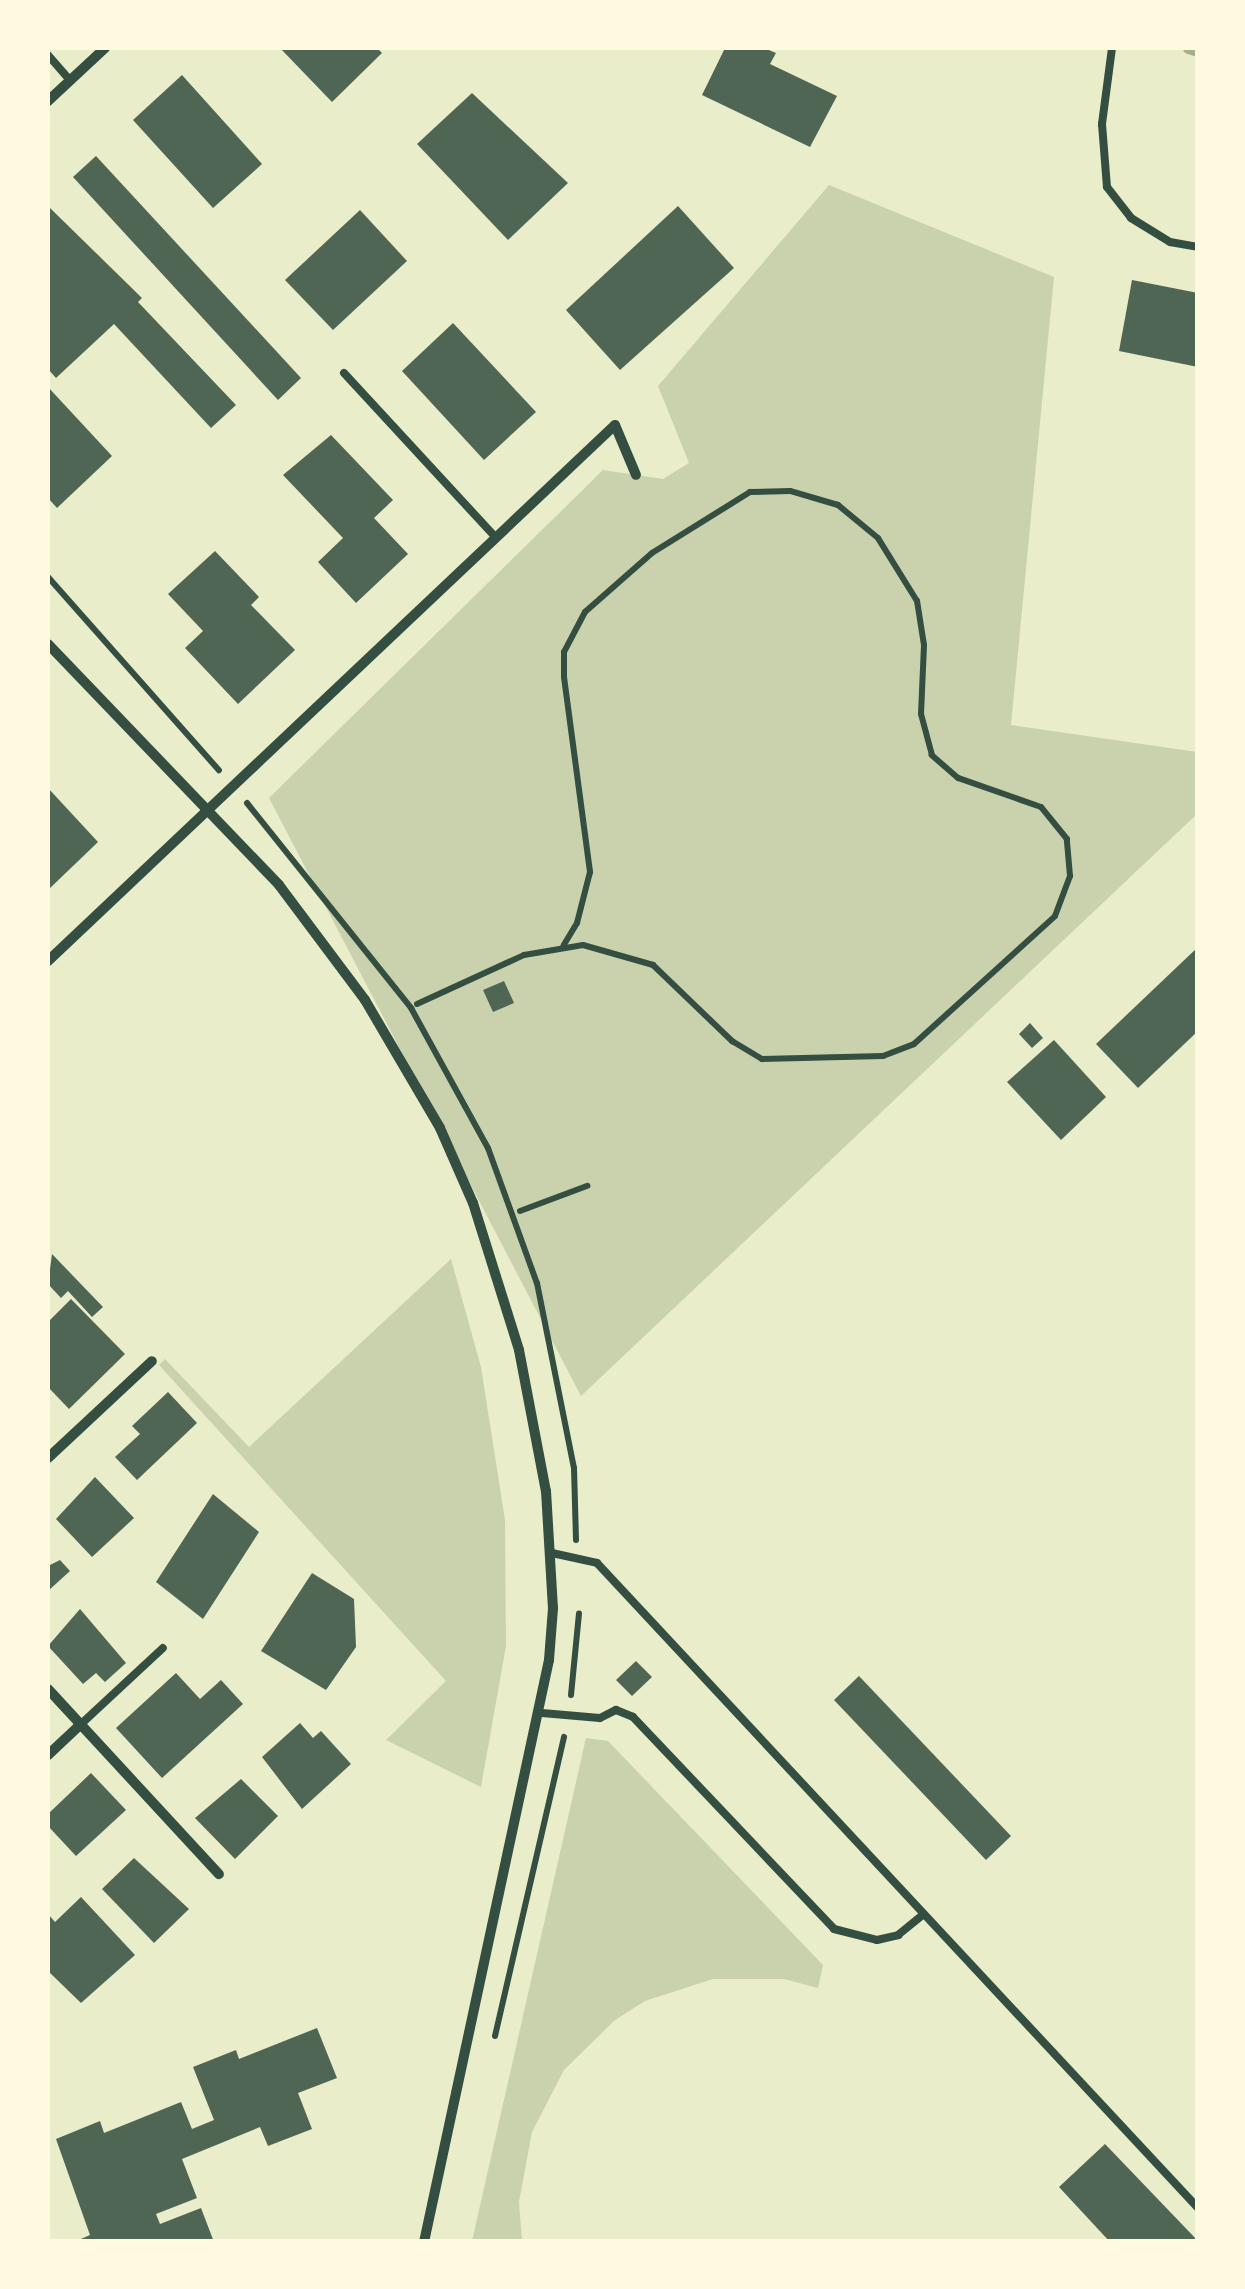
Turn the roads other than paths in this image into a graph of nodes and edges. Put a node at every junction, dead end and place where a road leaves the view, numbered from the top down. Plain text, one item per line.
1 (105, 48) edge
2 (1112, 48) edge
3 (48, 55) edge
4 (70, 80) junction
5 (48, 100) edge
6 (1198, 247) edge
7 (344, 373) dead end
8 (636, 475) dead end
9 (496, 538) junction
10 (48, 644) edge
11 (209, 812) junction
12 (48, 962) edge
13 (152, 1361) dead end
14 (48, 1458) edge
15 (552, 1553) junction
16 (163, 1648) dead end
17 (48, 1689) edge
18 (542, 1713) junction
19 (80, 1724) junction
20 (48, 1755) edge
21 (219, 1874) dead end
22 (924, 1914) junction
23 (1198, 2208) edge
24 (424, 2242) edge

1 - 4 street
2 - 6 lane
3 - 4 lane
4 - 5 street
7 - 9 lane
8 - 9 street
9 - 11 street
10 - 11 street
11 - 12 street
11 - 15 street
13 - 14 street
15 - 18 street
15 - 22 lane
16 - 19 lane
17 - 19 street
18 - 22 lane
18 - 24 street
19 - 20 street
19 - 21 street
22 - 23 lane

